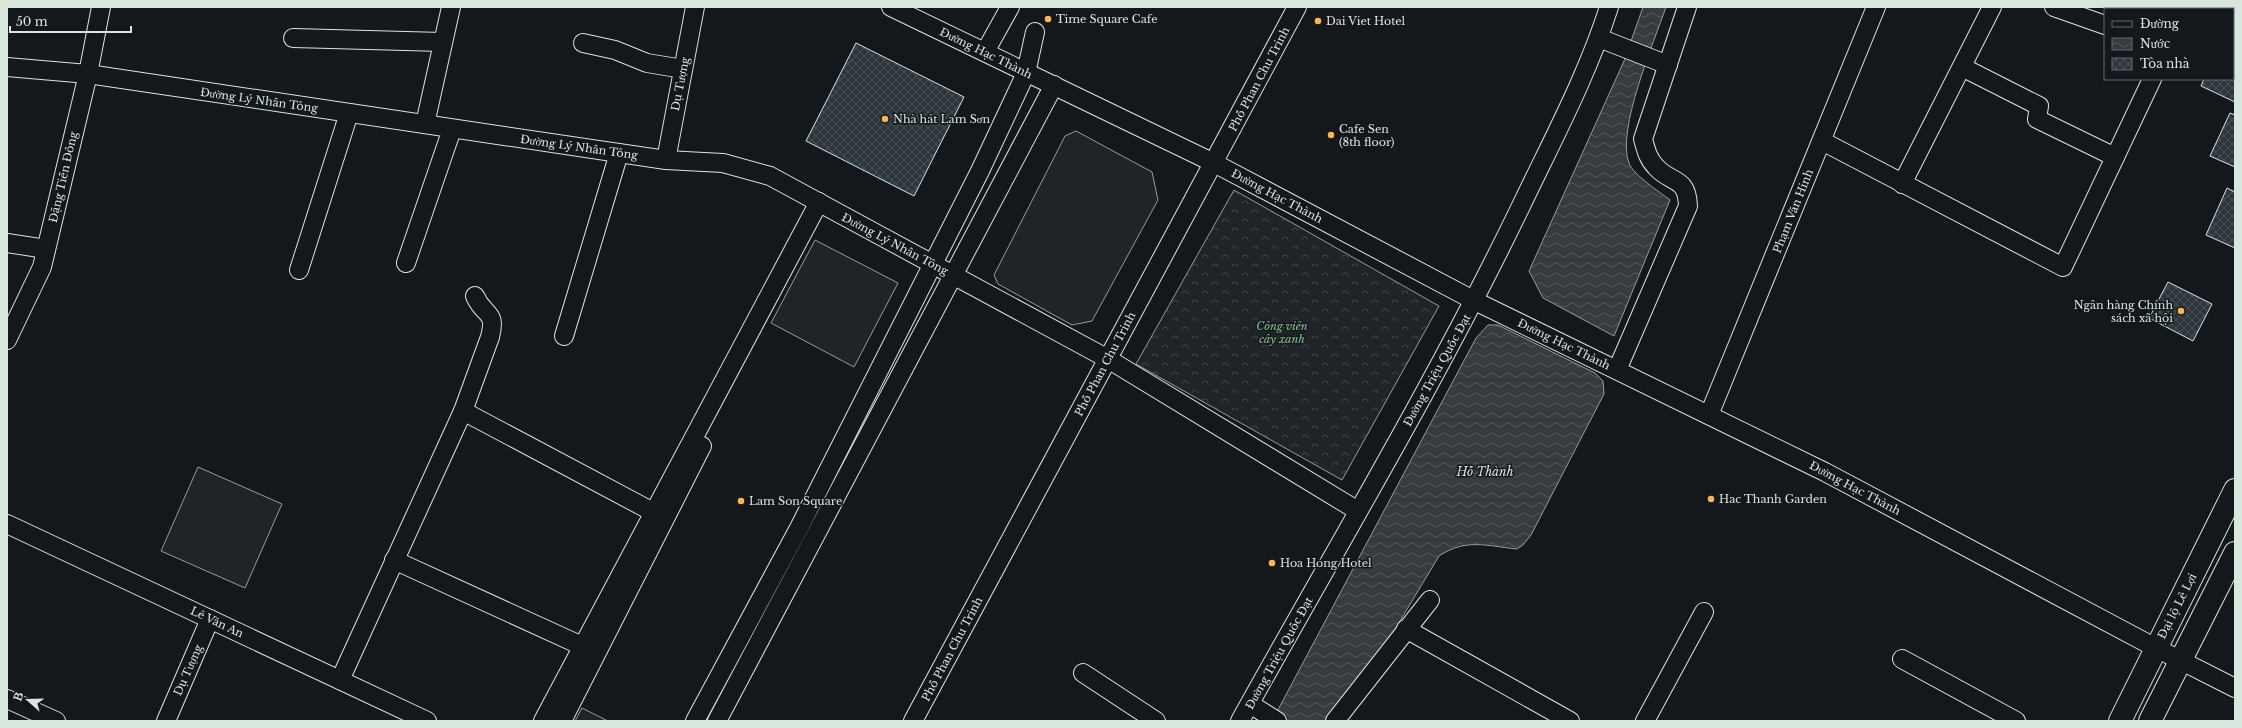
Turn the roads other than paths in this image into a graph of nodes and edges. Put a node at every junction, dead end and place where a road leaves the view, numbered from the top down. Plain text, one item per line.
1 (101, 7) edge
2 (451, 7) edge
3 (695, 7) edge
4 (891, 7) edge
5 (1010, 7) edge
6 (1298, 7) edge
7 (1609, 7) edge
8 (1687, 7) edge
9 (1876, 7) edge
10 (1992, 7) edge
11 (2054, 7) edge
12 (2104, 25) edge
13 (1035, 32) dead end
14 (293, 38) dead end
15 (1599, 38) junction
16 (443, 42) junction
17 (582, 43) dead end
18 (985, 52) junction
19 (1668, 65) junction
20 (7, 67) edge
21 (1962, 67) junction
22 (683, 69) junction
23 (1026, 73) junction
24 (88, 74) junction
25 (2152, 80) edge
26 (1054, 85) junction
27 (349, 113) junction
28 (425, 124) junction
29 (452, 129) junction
30 (1822, 141) junction
31 (618, 153) junction
32 (2115, 157) junction
33 (666, 160) junction
34 (1214, 163) junction
35 (1902, 184) junction
36 (825, 202) junction
37 (7, 243) edge
38 (46, 249) junction
39 (406, 263) dead end
40 (931, 265) junction
41 (299, 270) dead end
42 (953, 275) junction
43 (475, 296) dead end
44 (1476, 301) junction
45 (564, 336) dead end
46 (7, 340) edge
47 (1108, 359) junction
48 (1617, 370) junction
49 (463, 411) junction
50 (1709, 415) junction
51 (2235, 490) edge
52 (1358, 511) junction
53 (653, 512) junction
54 (7, 524) edge
55 (2235, 553) edge
56 (394, 560) junction
57 (1430, 600) dead end
58 (1704, 612) dead end
59 (210, 619) junction
60 (1406, 629) junction
61 (582, 646) junction
62 (2156, 648) junction
63 (1902, 659) dead end
64 (2180, 661) junction
65 (1083, 673) dead end
66 (340, 680) junction
67 (2235, 688) edge
68 (7, 699) edge
69 (1264, 713) edge
70 (1154, 720) edge
71 (56, 721) edge
72 (166, 721) edge
73 (427, 721) edge
74 (543, 721) edge
75 (562, 721) edge
76 (695, 721) edge
77 (717, 721) edge
78 (913, 721) edge
79 (1240, 721) edge
80 (1335, 721) edge
81 (1570, 721) edge
82 (1645, 721) edge
83 (2016, 721) edge
84 (2120, 721) edge
85 (2150, 721) edge

1 - 24 street, Đặng Tiến Đông
2 - 16 street
3 - 22 street, Dụ Tượng
4 - 18 street, Đường Hạc Thành
5 - 18 street
6 - 34 street, Phố Phan Chu Trinh
7 - 15 street, Đường Triệu Quốc Đạt
8 - 19 street
9 - 30 street, Phạm Văn Hinh
10 - 21 street
11 - 12 street
13 - 23 street
14 - 16 street
15 - 19 street
15 - 44 street, Đường Triệu Quốc Đạt
16 - 28 street
17 - 22 street
18 - 23 street, Đường Hạc Thành
19 - 48 street
20 - 24 street, Đường Lý Nhân Tông
21 - 32 street
21 - 35 street
22 - 33 street, Dụ Tượng
23 - 26 street, Đường Hạc Thành
23 - 40 street
24 - 27 street, Đường Lý Nhân Tông
24 - 38 street, Đặng Tiến Đông
25 - 32 street
26 - 34 street, Đường Hạc Thành
26 - 42 street
27 - 28 street, Đường Lý Nhân Tông
27 - 41 street
28 - 29 street, Đường Lý Nhân Tông
29 - 31 street, Đường Lý Nhân Tông
29 - 39 street
30 - 35 street
30 - 50 street, Phạm Văn Hinh
31 - 33 street, Đường Lý Nhân Tông
31 - 45 street
32 - 35 street
33 - 36 street, Đường Lý Nhân Tông
34 - 44 street, Đường Hạc Thành
34 - 47 street, Phố Phan Chu Trinh
36 - 40 street, Đường Lý Nhân Tông
36 - 53 street
36 - 75 street
37 - 38 street
38 - 46 street, Đặng Tiến Đông
40 - 42 street, Đường Lý Nhân Tông
40 - 76 street
42 - 47 street, Đường Lý Nhân Tông
42 - 77 street
43 - 49 street
44 - 48 street, Đường Hạc Thành
44 - 52 street, Đường Triệu Quốc Đạt
47 - 52 street, Đường Lý Nhân Tông
47 - 78 street, Phố Phan Chu Trinh
48 - 50 street, Đường Hạc Thành
49 - 53 street
49 - 56 street
50 - 62 street, Đường Hạc Thành
51 - 62 main road, Đại lộ Lê Lợi
52 - 69 street, Đường Triệu Quốc Đạt
53 - 61 street
54 - 59 street, Lê Văn An
55 - 64 main road
56 - 61 street
56 - 66 street
57 - 60 street
58 - 82 street
59 - 66 street, Lê Văn An
59 - 72 street, Dụ Tượng
60 - 80 street
60 - 81 street
61 - 74 street
62 - 64 street, Đường Hạc Thành
62 - 84 main road, Đại lộ Lê Lợi
63 - 83 street
64 - 67 street, Đường Hạc Thành
64 - 85 main road
65 - 70 street
66 - 73 street, Lê Văn An
68 - 71 street
69 - 79 street, Đường Triệu Quốc Đạt

